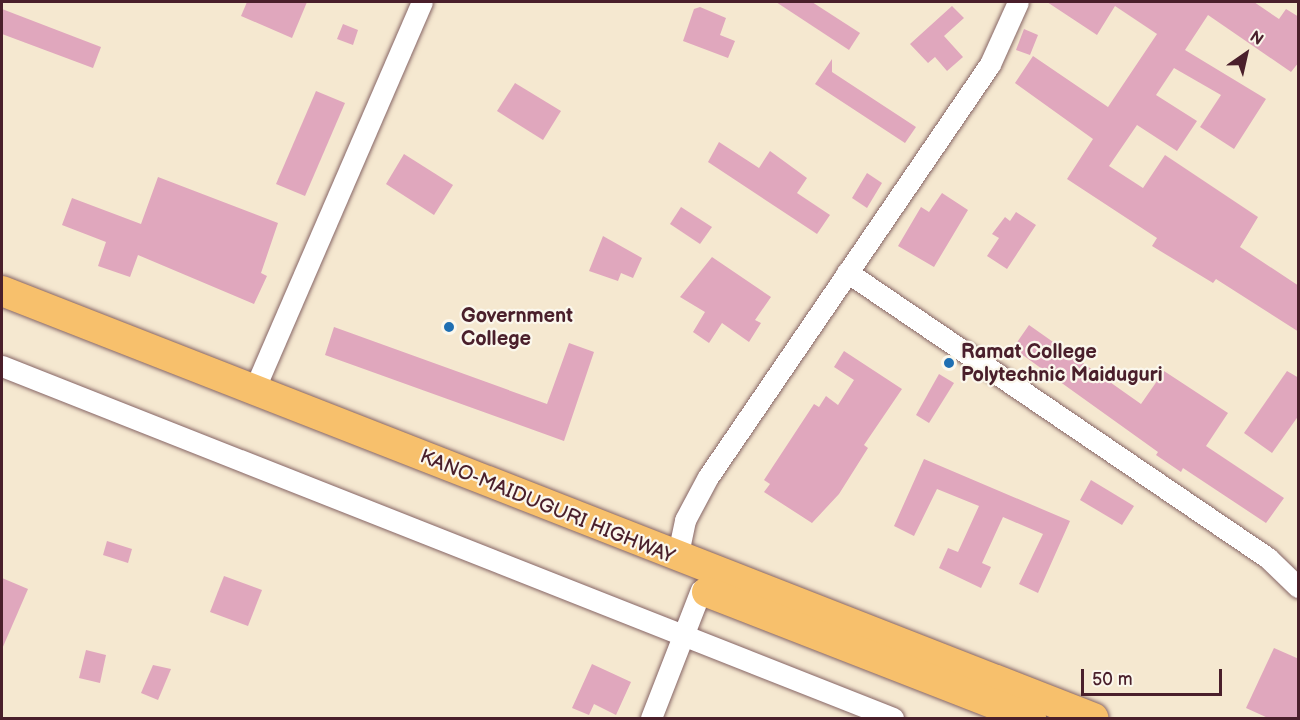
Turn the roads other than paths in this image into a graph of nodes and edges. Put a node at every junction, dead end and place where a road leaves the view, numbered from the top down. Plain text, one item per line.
1 (422, 2) edge
2 (1018, 2) edge
3 (847, 272) junction
4 (2, 291) edge
5 (2, 314) edge
6 (2, 366) edge
7 (254, 390) junction
8 (676, 558) junction
9 (1299, 587) edge
10 (701, 590) junction
11 (684, 638) junction
12 (651, 718) edge
13 (893, 718) edge
14 (1031, 718) edge
15 (1093, 718) edge

1 - 7 street
2 - 3 street
3 - 8 street
3 - 9 street
4 - 7 highway, KANO-MAIDUGURI HIGHWAY
5 - 10 highway, KANO-MAIDUGURI HIGHWAY
6 - 11 street
7 - 8 highway, KANO-MAIDUGURI HIGHWAY
8 - 15 highway, KANO-MAIDUGURI HIGHWAY
10 - 11 street
10 - 14 highway, KANO-MAIDUGURI HIGHWAY
11 - 12 street
11 - 13 street

